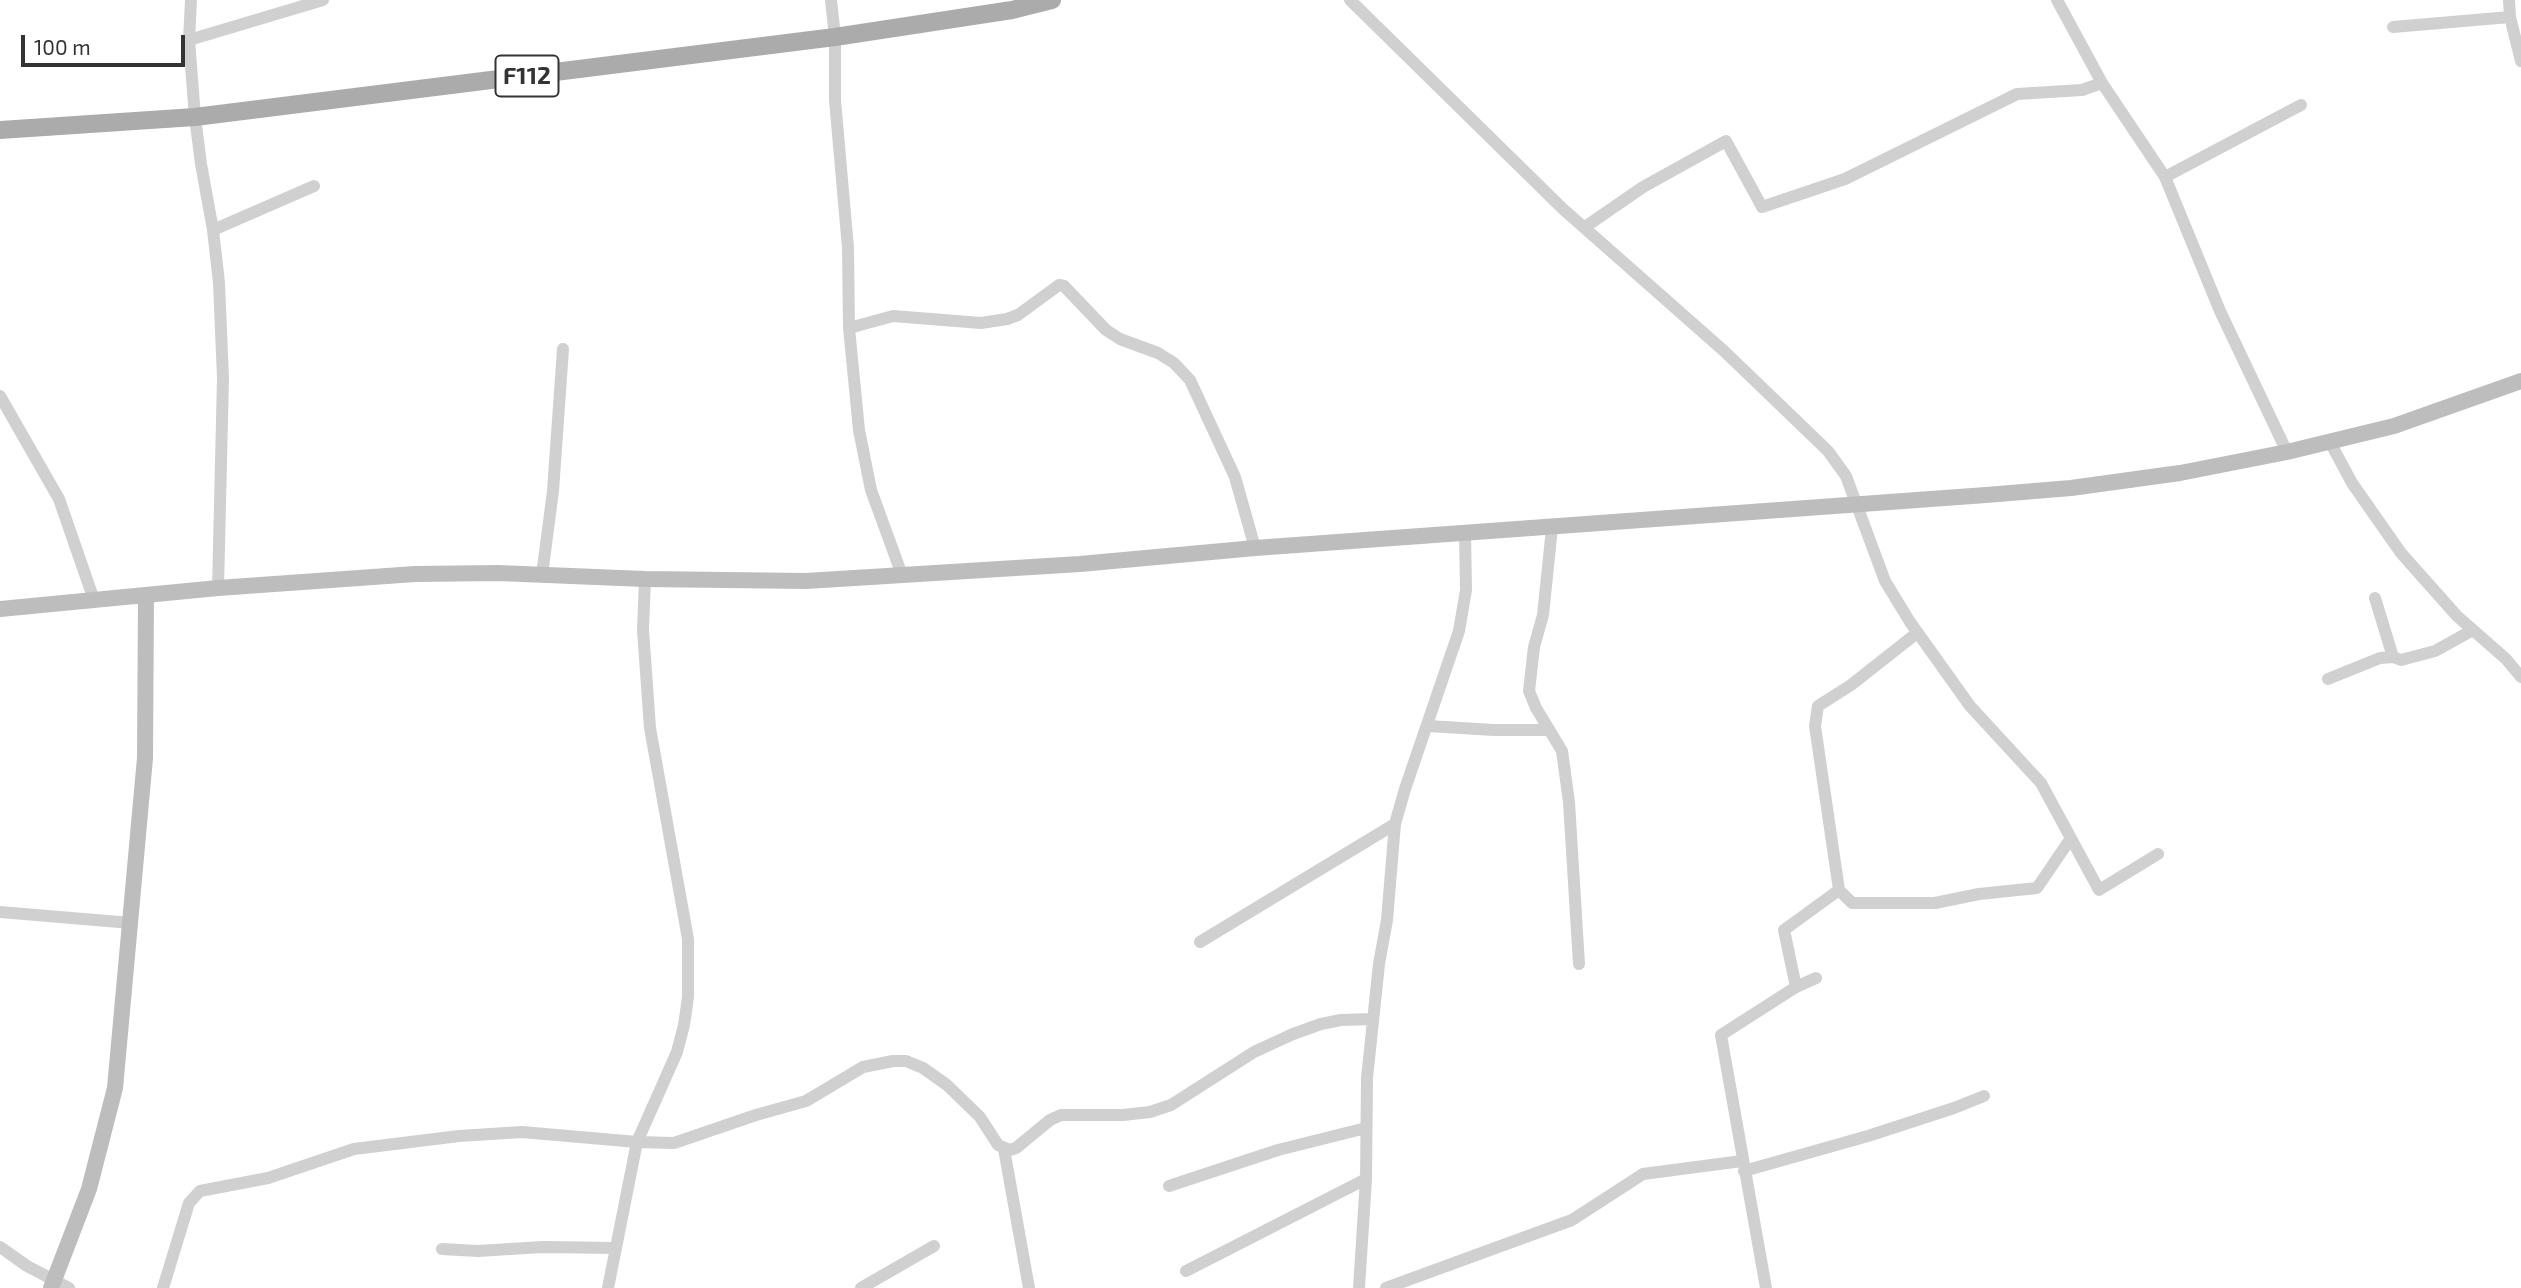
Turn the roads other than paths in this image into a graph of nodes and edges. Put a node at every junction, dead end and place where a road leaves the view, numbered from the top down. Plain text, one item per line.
1 (191, 0) edge
2 (323, 0) edge
3 (831, 0) edge
4 (1052, 0) edge
5 (1350, 0) edge
6 (2057, 0) edge
7 (2509, 0) edge
8 (2510, 16) junction
9 (2393, 27) dead end
10 (835, 37) junction
11 (189, 40) junction
12 (2521, 61) edge
13 (2102, 83) junction
14 (2301, 104) dead end
15 (195, 117) junction
16 (0, 130) edge
17 (2165, 177) junction
18 (314, 186) dead end
19 (1585, 227) junction
20 (213, 230) junction
21 (849, 328) junction
22 (563, 349) dead end
23 (2521, 381) edge
24 (0, 396) edge
25 (2330, 442) junction
26 (2287, 452) junction
27 (1857, 506) junction
28 (1552, 528) junction
29 (1465, 534) junction
30 (1255, 548) junction
31 (542, 575) junction
32 (902, 575) junction
33 (645, 579) junction
34 (218, 588) junction
35 (146, 595) junction
36 (2375, 598) dead end
37 (94, 600) junction
38 (0, 609) edge
39 (2473, 630) junction
40 (1917, 633) junction
41 (2393, 657) junction
42 (2521, 677) edge
43 (2328, 680) dead end
44 (1428, 726) junction
45 (1548, 730) junction
46 (1395, 824) junction
47 (2071, 838) junction
48 (2158, 854) dead end
49 (1839, 890) junction
50 (0, 912) edge
51 (131, 923) junction
52 (1200, 942) dead end
53 (1579, 964) dead end
54 (1816, 978) dead end
55 (1796, 987) junction
56 (1372, 1018) junction
57 (1984, 1096) dead end
58 (1366, 1128) junction
59 (637, 1142) junction
60 (1004, 1149) junction
61 (1743, 1166) junction
62 (1366, 1180) junction
63 (1169, 1186) dead end
64 (934, 1246) dead end
65 (0, 1247) edge
66 (616, 1248) junction
67 (442, 1249) dead end
68 (1186, 1271) dead end
69 (52, 1284) edge
70 (69, 1288) edge
71 (163, 1288) edge
72 (608, 1288) edge
73 (861, 1288) edge
74 (1029, 1288) edge
75 (1359, 1288) edge
76 (1386, 1288) edge
77 (1766, 1288) edge

1 - 11 street
2 - 11 street
3 - 10 street
4 - 10 main road, F112
5 - 19 street
6 - 13 street
7 - 8 street
8 - 9 street
8 - 12 street
10 - 15 main road, F112
10 - 21 street
11 - 15 street
13 - 17 street
13 - 19 street
14 - 17 street
15 - 16 main road, F112
15 - 20 street
17 - 26 street
18 - 20 street
19 - 27 street
20 - 34 street
21 - 30 street
21 - 32 street
22 - 31 street
23 - 25 main road
24 - 37 street
25 - 26 main road
25 - 39 street
26 - 27 main road
27 - 28 main road
27 - 40 street
28 - 29 main road
28 - 45 street
29 - 30 main road
29 - 44 street
30 - 32 main road
31 - 33 main road
31 - 34 main road
32 - 33 main road
33 - 59 street
34 - 35 main road
35 - 37 main road
35 - 51 main road
36 - 41 street
37 - 38 main road
39 - 41 street
39 - 42 street
40 - 47 street
40 - 49 street
41 - 43 street
44 - 45 street
44 - 46 street
45 - 53 street
46 - 52 street
46 - 56 street
47 - 48 street
47 - 49 street
49 - 55 street
50 - 51 street
51 - 69 main road
54 - 55 street
55 - 61 street
56 - 58 street
56 - 60 street
57 - 61 street
58 - 62 street
58 - 63 street
59 - 60 street
59 - 66 street
59 - 71 street
60 - 74 street
61 - 76 street
61 - 77 street
62 - 68 street
62 - 75 street
64 - 73 street
65 - 69 street
66 - 67 street
66 - 72 street
69 - 70 street

